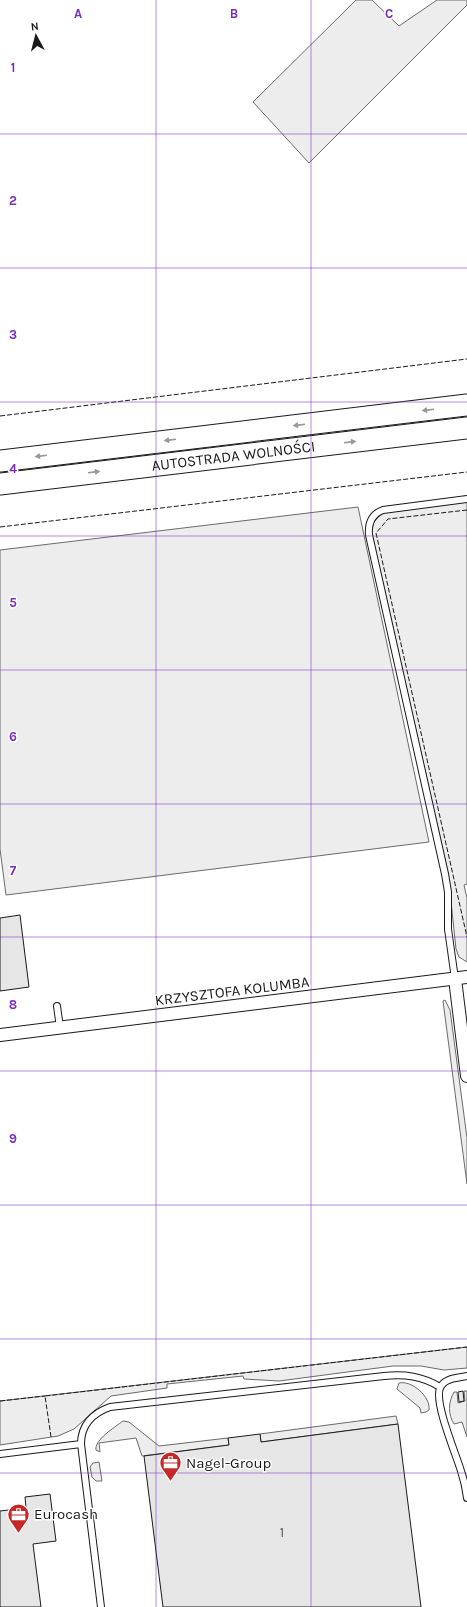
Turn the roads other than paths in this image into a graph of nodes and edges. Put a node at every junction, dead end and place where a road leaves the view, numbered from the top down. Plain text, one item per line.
1 (467, 405) edge
2 (467, 428) edge
3 (0, 461) edge
4 (0, 484) edge
5 (467, 499) edge
6 (461, 978) edge
7 (57, 1006) dead end
8 (60, 1028) junction
9 (0, 1035) edge
10 (467, 1076) edge
11 (467, 1376) edge
12 (440, 1388) junction
13 (81, 1444) junction
14 (0, 1454) edge
15 (467, 1498) edge
16 (101, 1607) edge

1 -> 3 highway, AUTOSTRADA WOLNOŚCI
4 -> 2 highway, AUTOSTRADA WOLNOŚCI
5 - 6 lane
6 - 8 street, KRZYSZTOFA KOLUMBA
6 - 10 street
7 - 8 lane
8 - 9 street, KRZYSZTOFA KOLUMBA
11 - 12 lane
12 - 13 lane
12 - 15 lane
13 - 14 lane
13 - 16 lane

